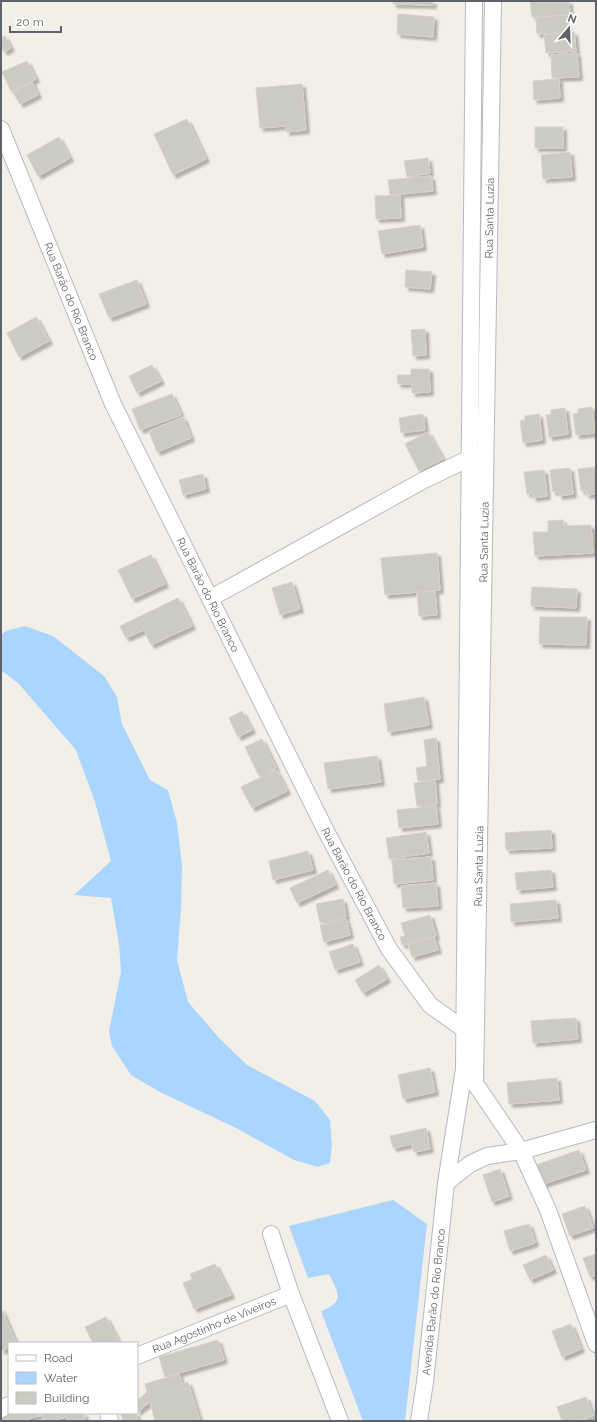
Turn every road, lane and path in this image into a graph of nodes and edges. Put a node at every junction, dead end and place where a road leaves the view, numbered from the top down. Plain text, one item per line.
1 (474, 1) edge
2 (493, 1) edge
3 (1, 129) edge
4 (470, 458) junction
5 (485, 469) junction
6 (211, 598) junction
7 (465, 1030) junction
8 (464, 1069) junction
9 (475, 1084) junction
10 (596, 1130) edge
11 (521, 1151) junction
12 (446, 1183) junction
13 (271, 1234) dead end
14 (291, 1294) junction
15 (596, 1344) edge
16 (138, 1356) edge
17 (340, 1421) edge
18 (419, 1421) edge

1 - 4 street, Rua Santa Luzia
2 - 5 street, Rua Santa Luzia
3 - 6 street, Rua Barão do Rio Branco
4 - 5 street
4 - 6 street
4 - 7 street, Rua Santa Luzia
5 - 9 street, Rua Santa Luzia
6 - 7 street, Rua Barão do Rio Branco
7 - 8 street, Rua Santa Luzia
8 - 9 street
8 - 12 street, Avenida Barão do Rio Branco
9 - 11 street
10 - 11 street
11 - 12 street
11 - 15 street
12 - 18 street, Avenida Barão do Rio Branco
13 - 14 street
14 - 16 street, Rua Agostinho de Viveiros
14 - 17 street

